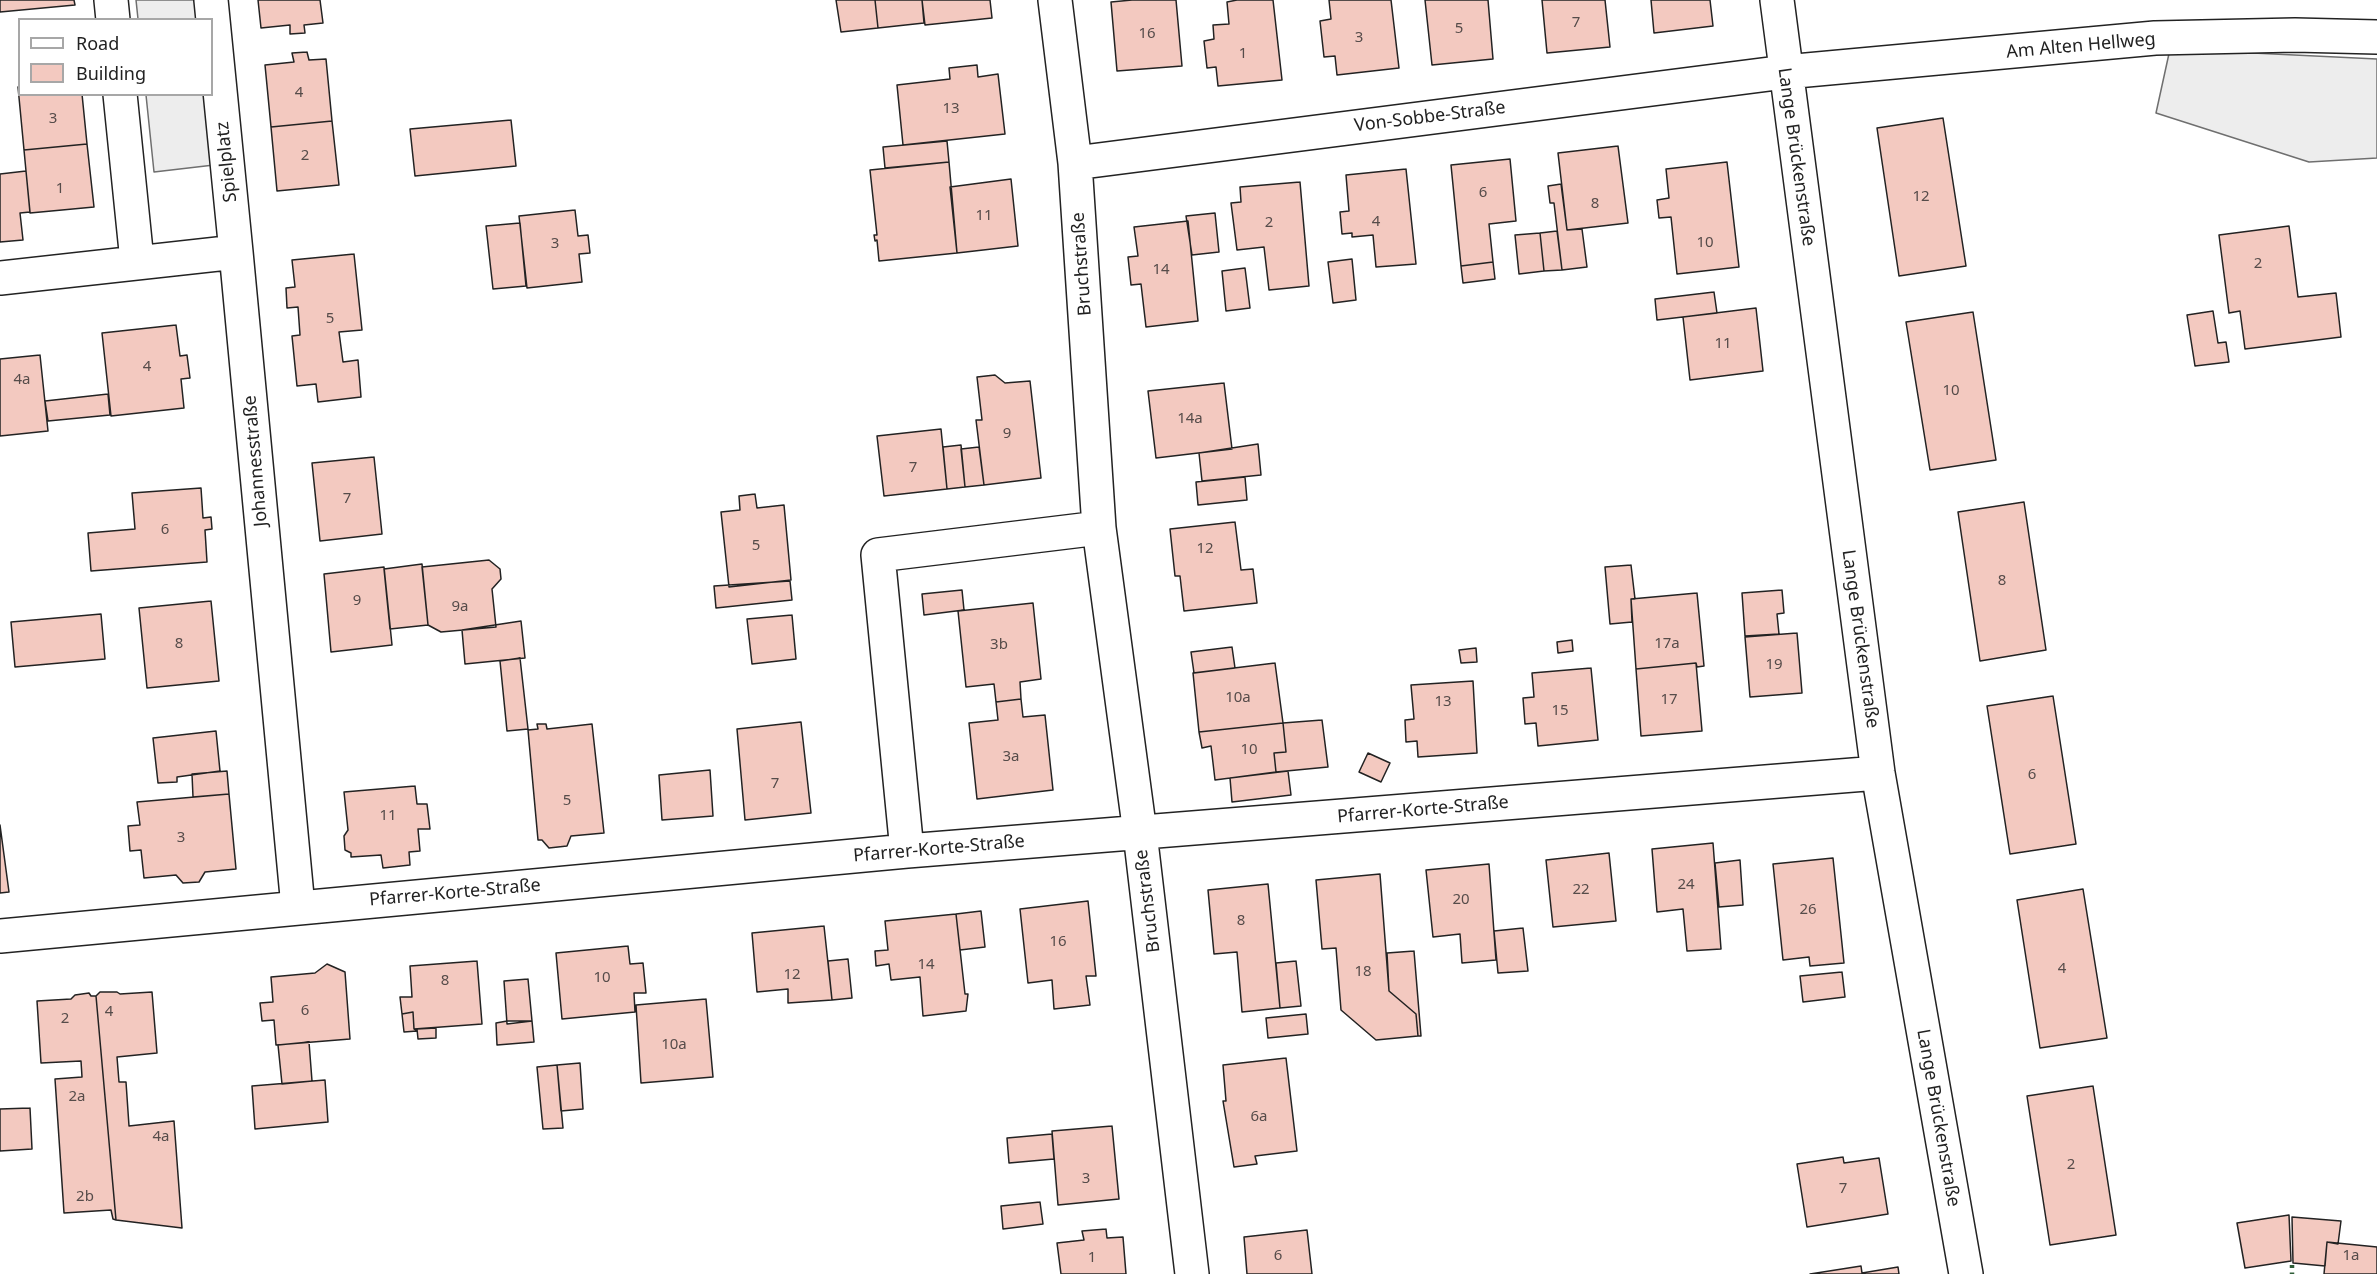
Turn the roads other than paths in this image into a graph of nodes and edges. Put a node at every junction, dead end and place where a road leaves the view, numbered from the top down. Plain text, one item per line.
1 (111, 0) edge
2 (211, 0) edge
3 (1055, 0) edge
4 (1777, 0) edge
5 (113, 18) edge
6 (213, 18) edge
7 (213, 20) edge
8 (2377, 37) edge
9 (1785, 72) junction
10 (120, 96) edge
11 (1075, 163) junction
12 (236, 252) junction
13 (137, 261) junction
14 (0, 278) edge
15 (1099, 528) junction
16 (1878, 773) junction
17 (1140, 833) junction
18 (907, 851) junction
19 (298, 907) junction
20 (0, 936) edge
21 (1192, 1274) edge
22 (1966, 1274) edge

1 - 5 street
2 - 6 street, Spielplatz
3 - 11 street, Bruchstraße
4 - 9 street, Lange Brückenstraße
7 - 12 street, Spielplatz
8 - 9 street, Am Alten Hellweg
9 - 11 street, Von-Sobbe-Straße
9 - 16 street, Lange Brückenstraße
10 - 13 street
11 - 15 street, Bruchstraße
12 - 13 street
12 - 19 street, Johannesstraße
13 - 14 street
15 - 17 street, Bruchstraße
15 - 18 street
16 - 17 street, Pfarrer-Korte-Straße
16 - 22 street, Lange Brückenstraße
17 - 18 street, Pfarrer-Korte-Straße
17 - 21 street, Bruchstraße
18 - 19 street, Pfarrer-Korte-Straße
19 - 20 street, Pfarrer-Korte-Straße

